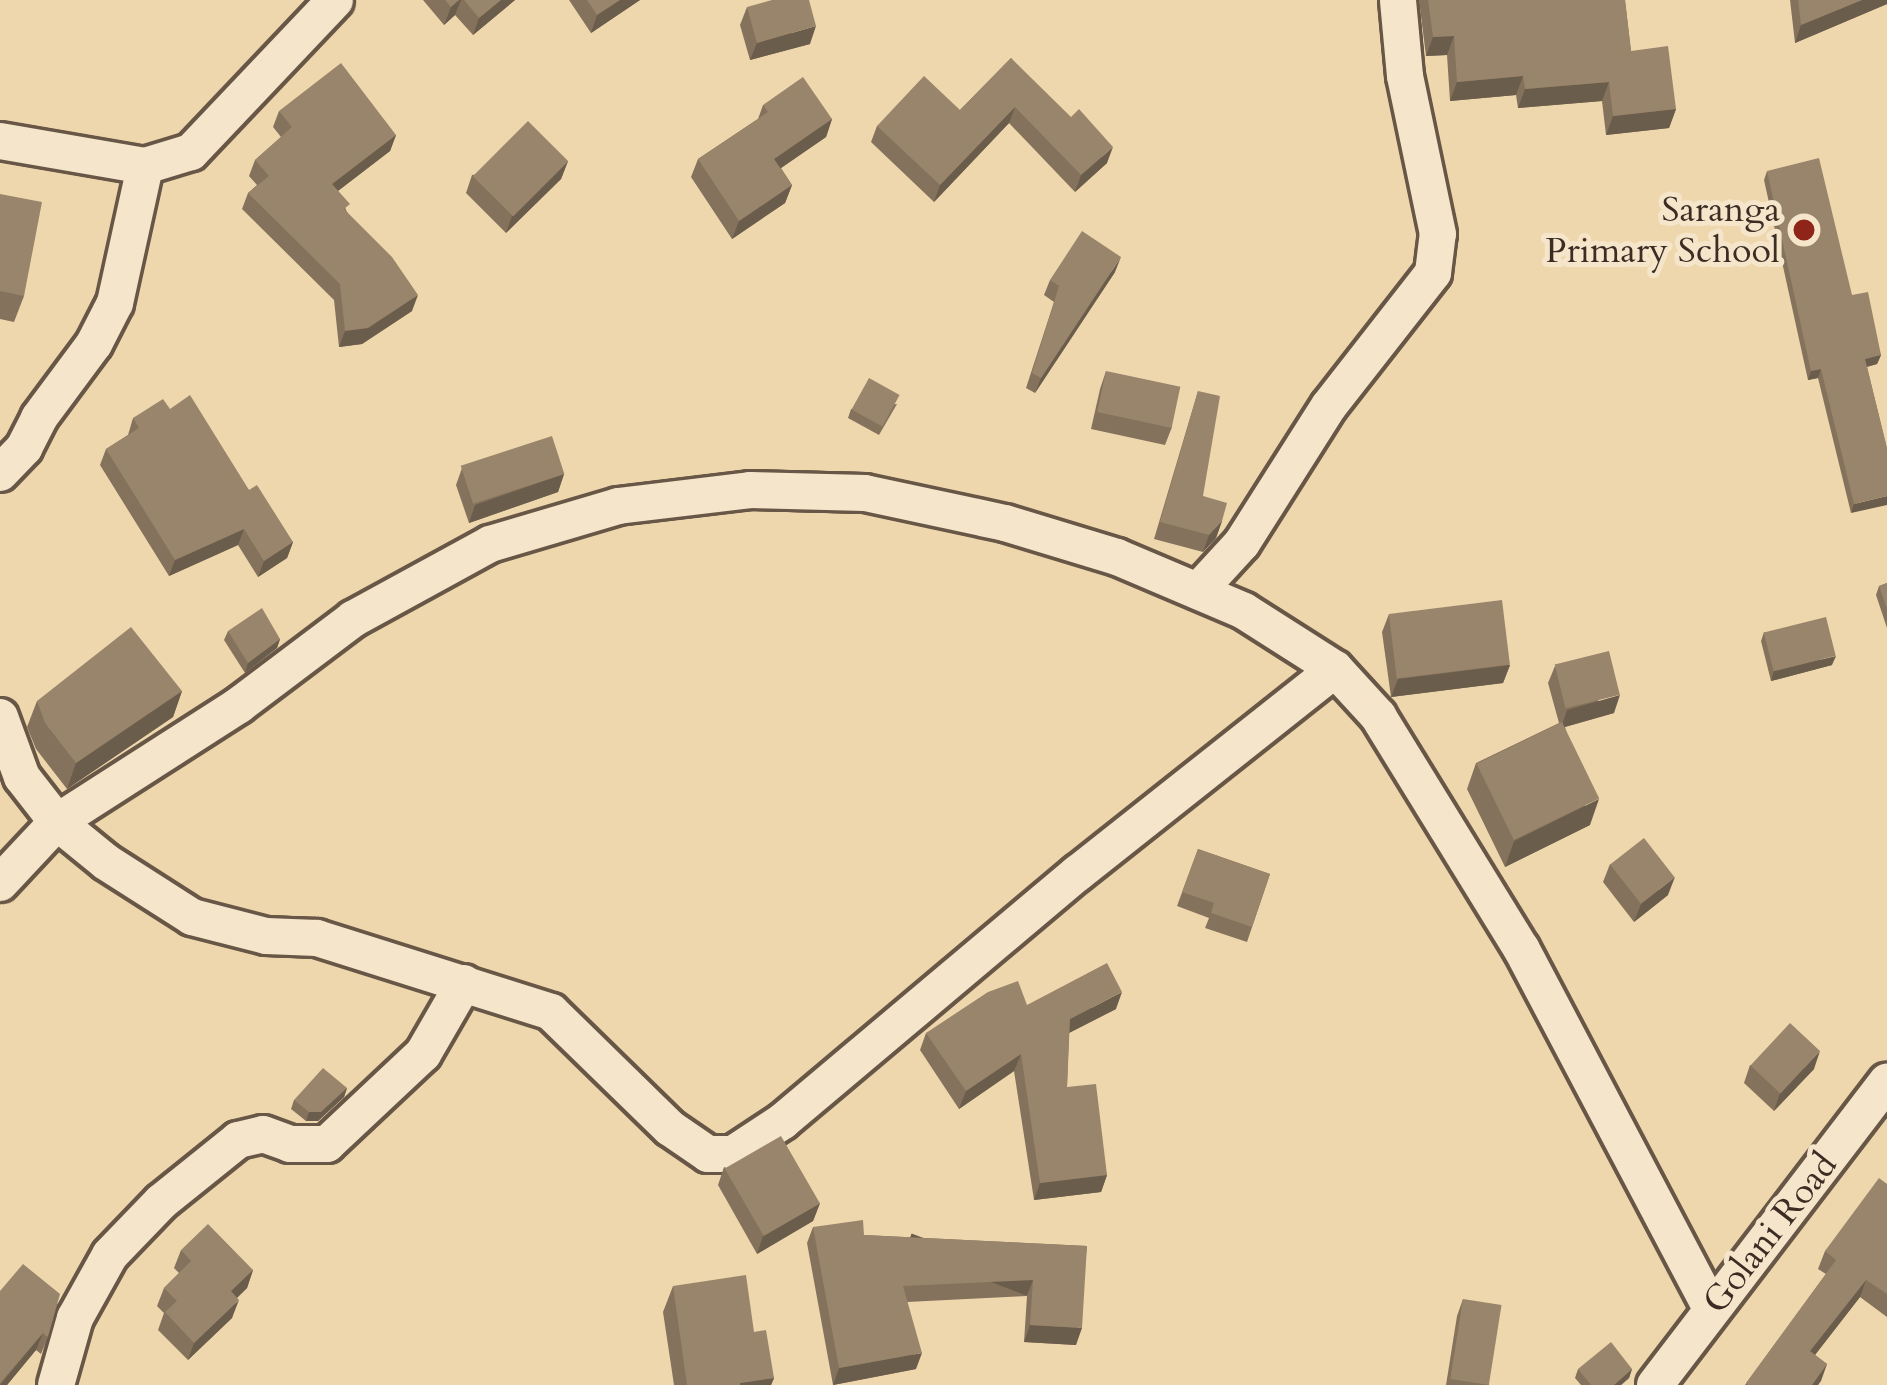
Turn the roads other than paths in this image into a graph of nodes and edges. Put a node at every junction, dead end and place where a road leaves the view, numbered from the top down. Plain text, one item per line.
1 (335, 0) edge
2 (1398, 0) edge
3 (0, 141) edge
4 (145, 166) junction
5 (0, 473) edge
6 (1198, 591) junction
7 (1335, 669) junction
8 (0, 717) edge
9 (58, 822) junction
10 (0, 884) edge
11 (464, 983) junction
12 (1887, 1082) edge
13 (1711, 1310) junction
14 (56, 1385) edge
15 (1655, 1385) edge

1 - 4 street
2 - 6 street
3 - 4 street
4 - 5 street
6 - 7 street
6 - 9 street
7 - 11 street
7 - 13 street
8 - 9 street
9 - 10 street
9 - 11 street
11 - 14 street
12 - 13 street, Golani Road
13 - 15 street, Golani Road

